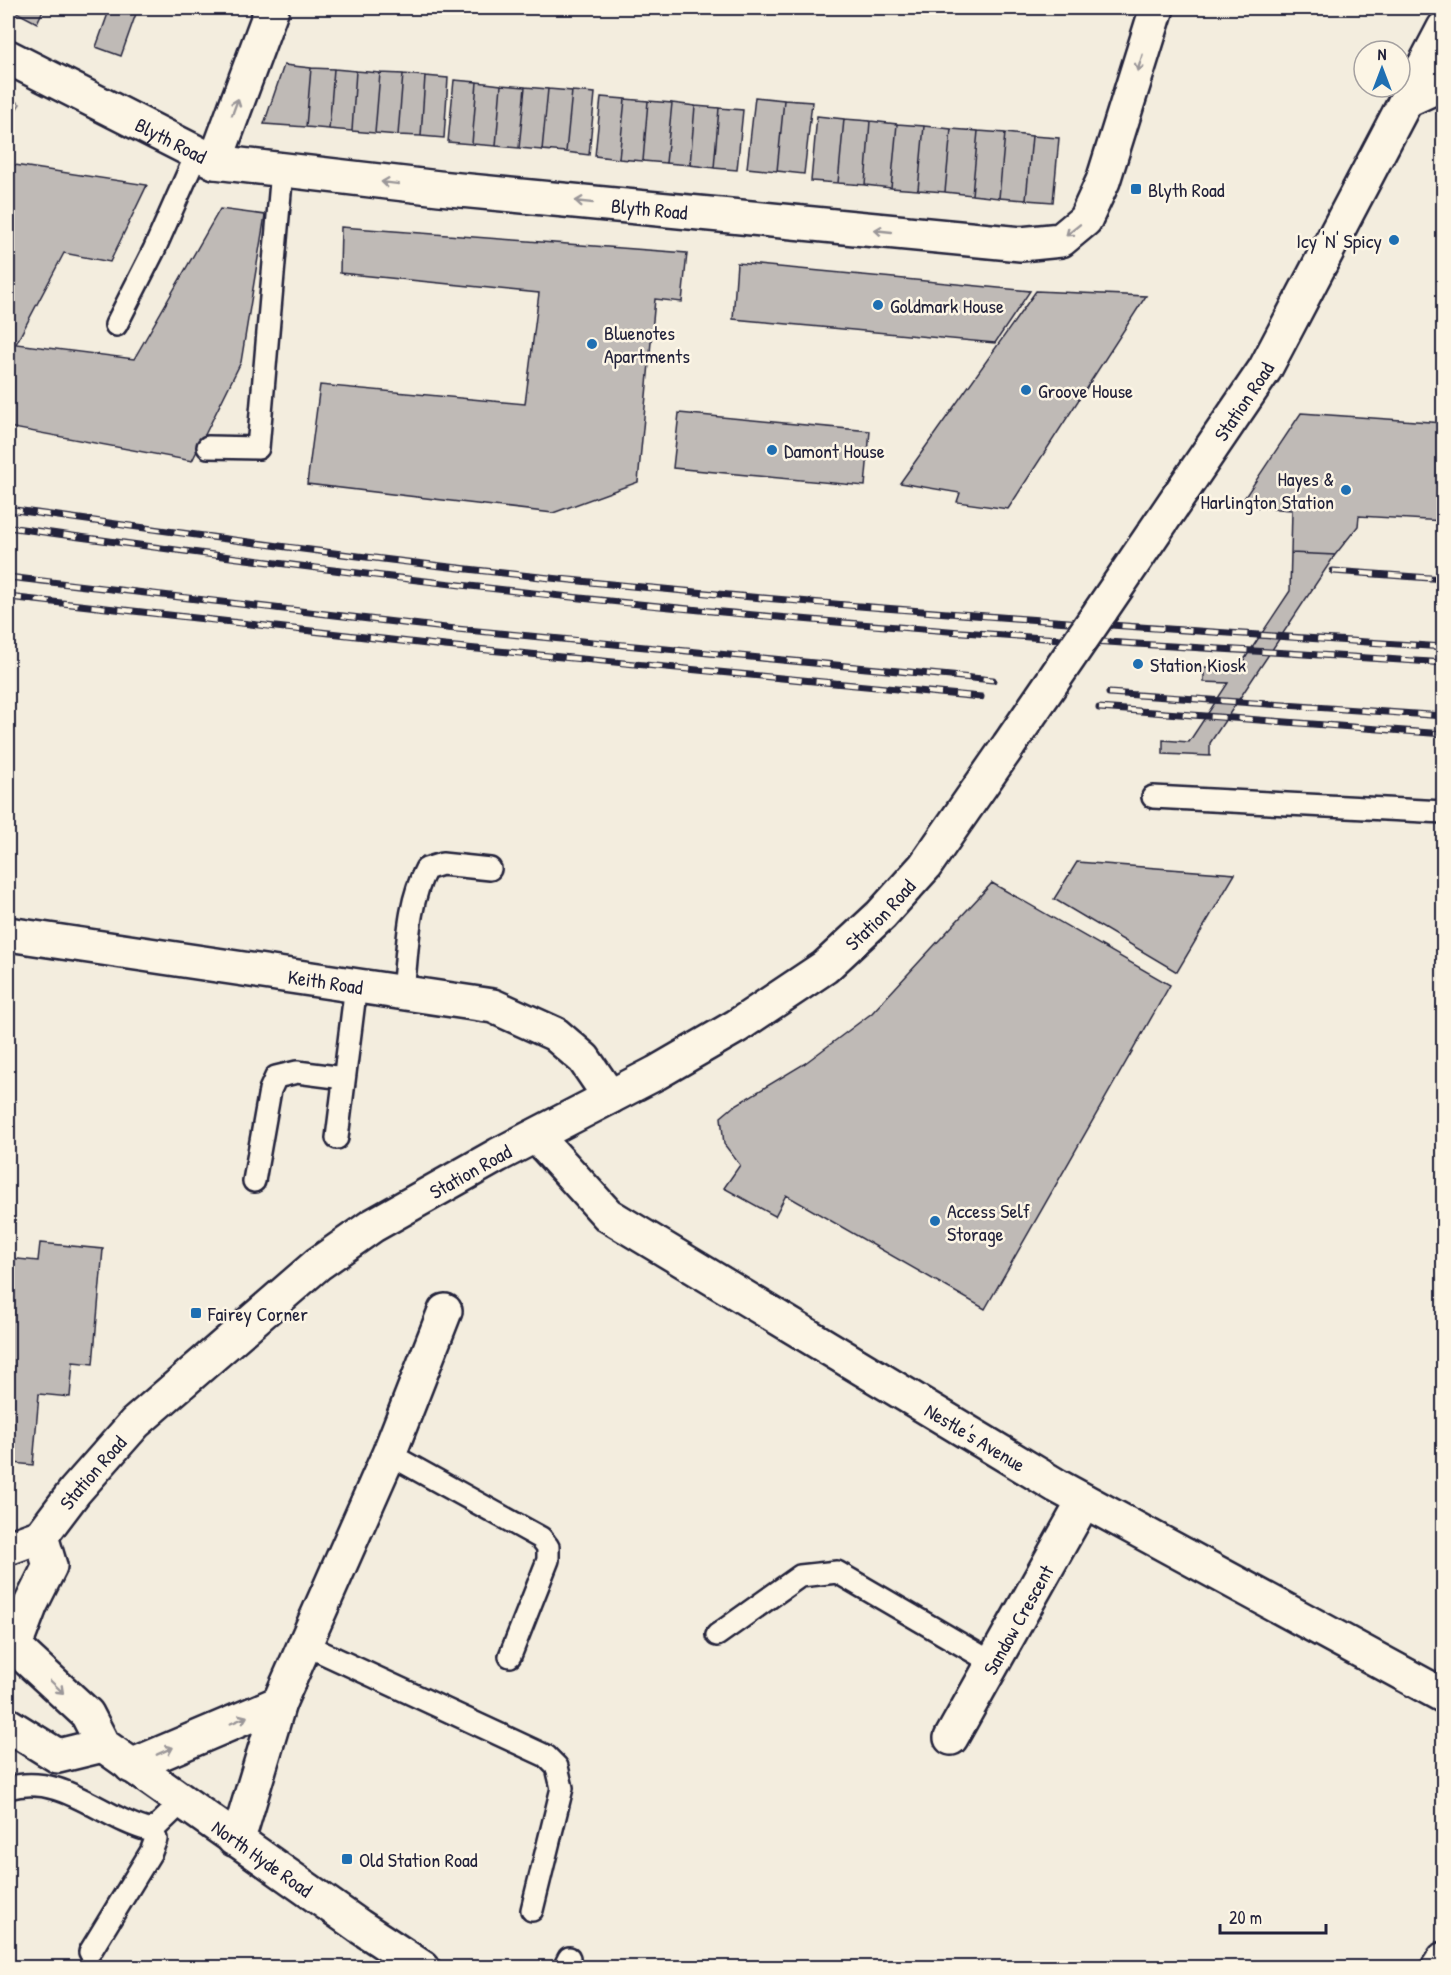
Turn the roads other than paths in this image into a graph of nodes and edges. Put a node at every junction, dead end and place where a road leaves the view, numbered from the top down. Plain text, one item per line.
1 (272, 8) edge
2 (1157, 8) edge
3 (1443, 28) edge
4 (8, 57) edge
5 (1443, 82) edge
6 (1407, 100) junction
7 (206, 158) junction
8 (282, 170) junction
9 (116, 325) dead end
10 (208, 447) dead end
11 (1153, 797) dead end
12 (1443, 812) edge
13 (490, 869) dead end
14 (8, 934) edge
15 (356, 985) junction
16 (403, 990) junction
17 (344, 1078) junction
18 (610, 1097) junction
19 (536, 1136) junction
20 (336, 1138) dead end
21 (254, 1181) dead end
22 (445, 1311) dead end
23 (389, 1454) junction
24 (1084, 1501) junction
25 (41, 1536) junction
26 (8, 1548) edge
27 (717, 1635) dead end
28 (306, 1645) junction
29 (10, 1649) edge
30 (510, 1656) dead end
31 (993, 1663) junction
32 (1443, 1696) edge
33 (279, 1703) junction
34 (8, 1725) edge
35 (951, 1738) dead end
36 (103, 1745) junction
37 (131, 1766) junction
38 (8, 1788) edge
39 (181, 1803) junction
40 (152, 1831) junction
41 (234, 1839) junction
42 (532, 1910) dead end
43 (90, 1952) dead end
44 (1443, 1959) edge
45 (423, 1968) edge
46 (1438, 1968) edge

7 -> 1 street
2 -> 8 street, Blyth Road
3 - 6 street, Station Road
4 - 7 street, Blyth Road
5 - 6 street
6 - 18 street, Station Road, bridge
7 - 8 street, Blyth Road
7 - 9 lane
8 - 10 lane
11 - 12 lane
13 - 16 lane
14 - 15 street, Keith Road
15 - 16 street, Keith Road
15 - 17 lane
16 - 18 street, Keith Road
17 - 20 lane
17 - 21 lane
18 - 19 street, Station Road
19 - 24 street, Nestle's Avenue
19 - 25 street, Station Road
22 - 23 street
23 - 28 street
23 - 30 lane
24 - 31 street, Sandow Crescent
24 - 32 street, Nestle's Avenue
25 - 26 street
25 - 29 street
27 - 31 lane
28 - 33 street
28 - 42 lane
29 -> 36 street, North Hyde Road
31 - 35 street, Sandow Crescent
37 -> 33 street
33 - 41 street
34 - 36 street
36 - 37 street, North Hyde Road
37 - 39 street, North Hyde Road
38 - 40 lane
39 - 40 lane
39 - 41 street, North Hyde Road
40 - 43 lane
41 - 45 street, North Hyde Road
44 - 46 street

